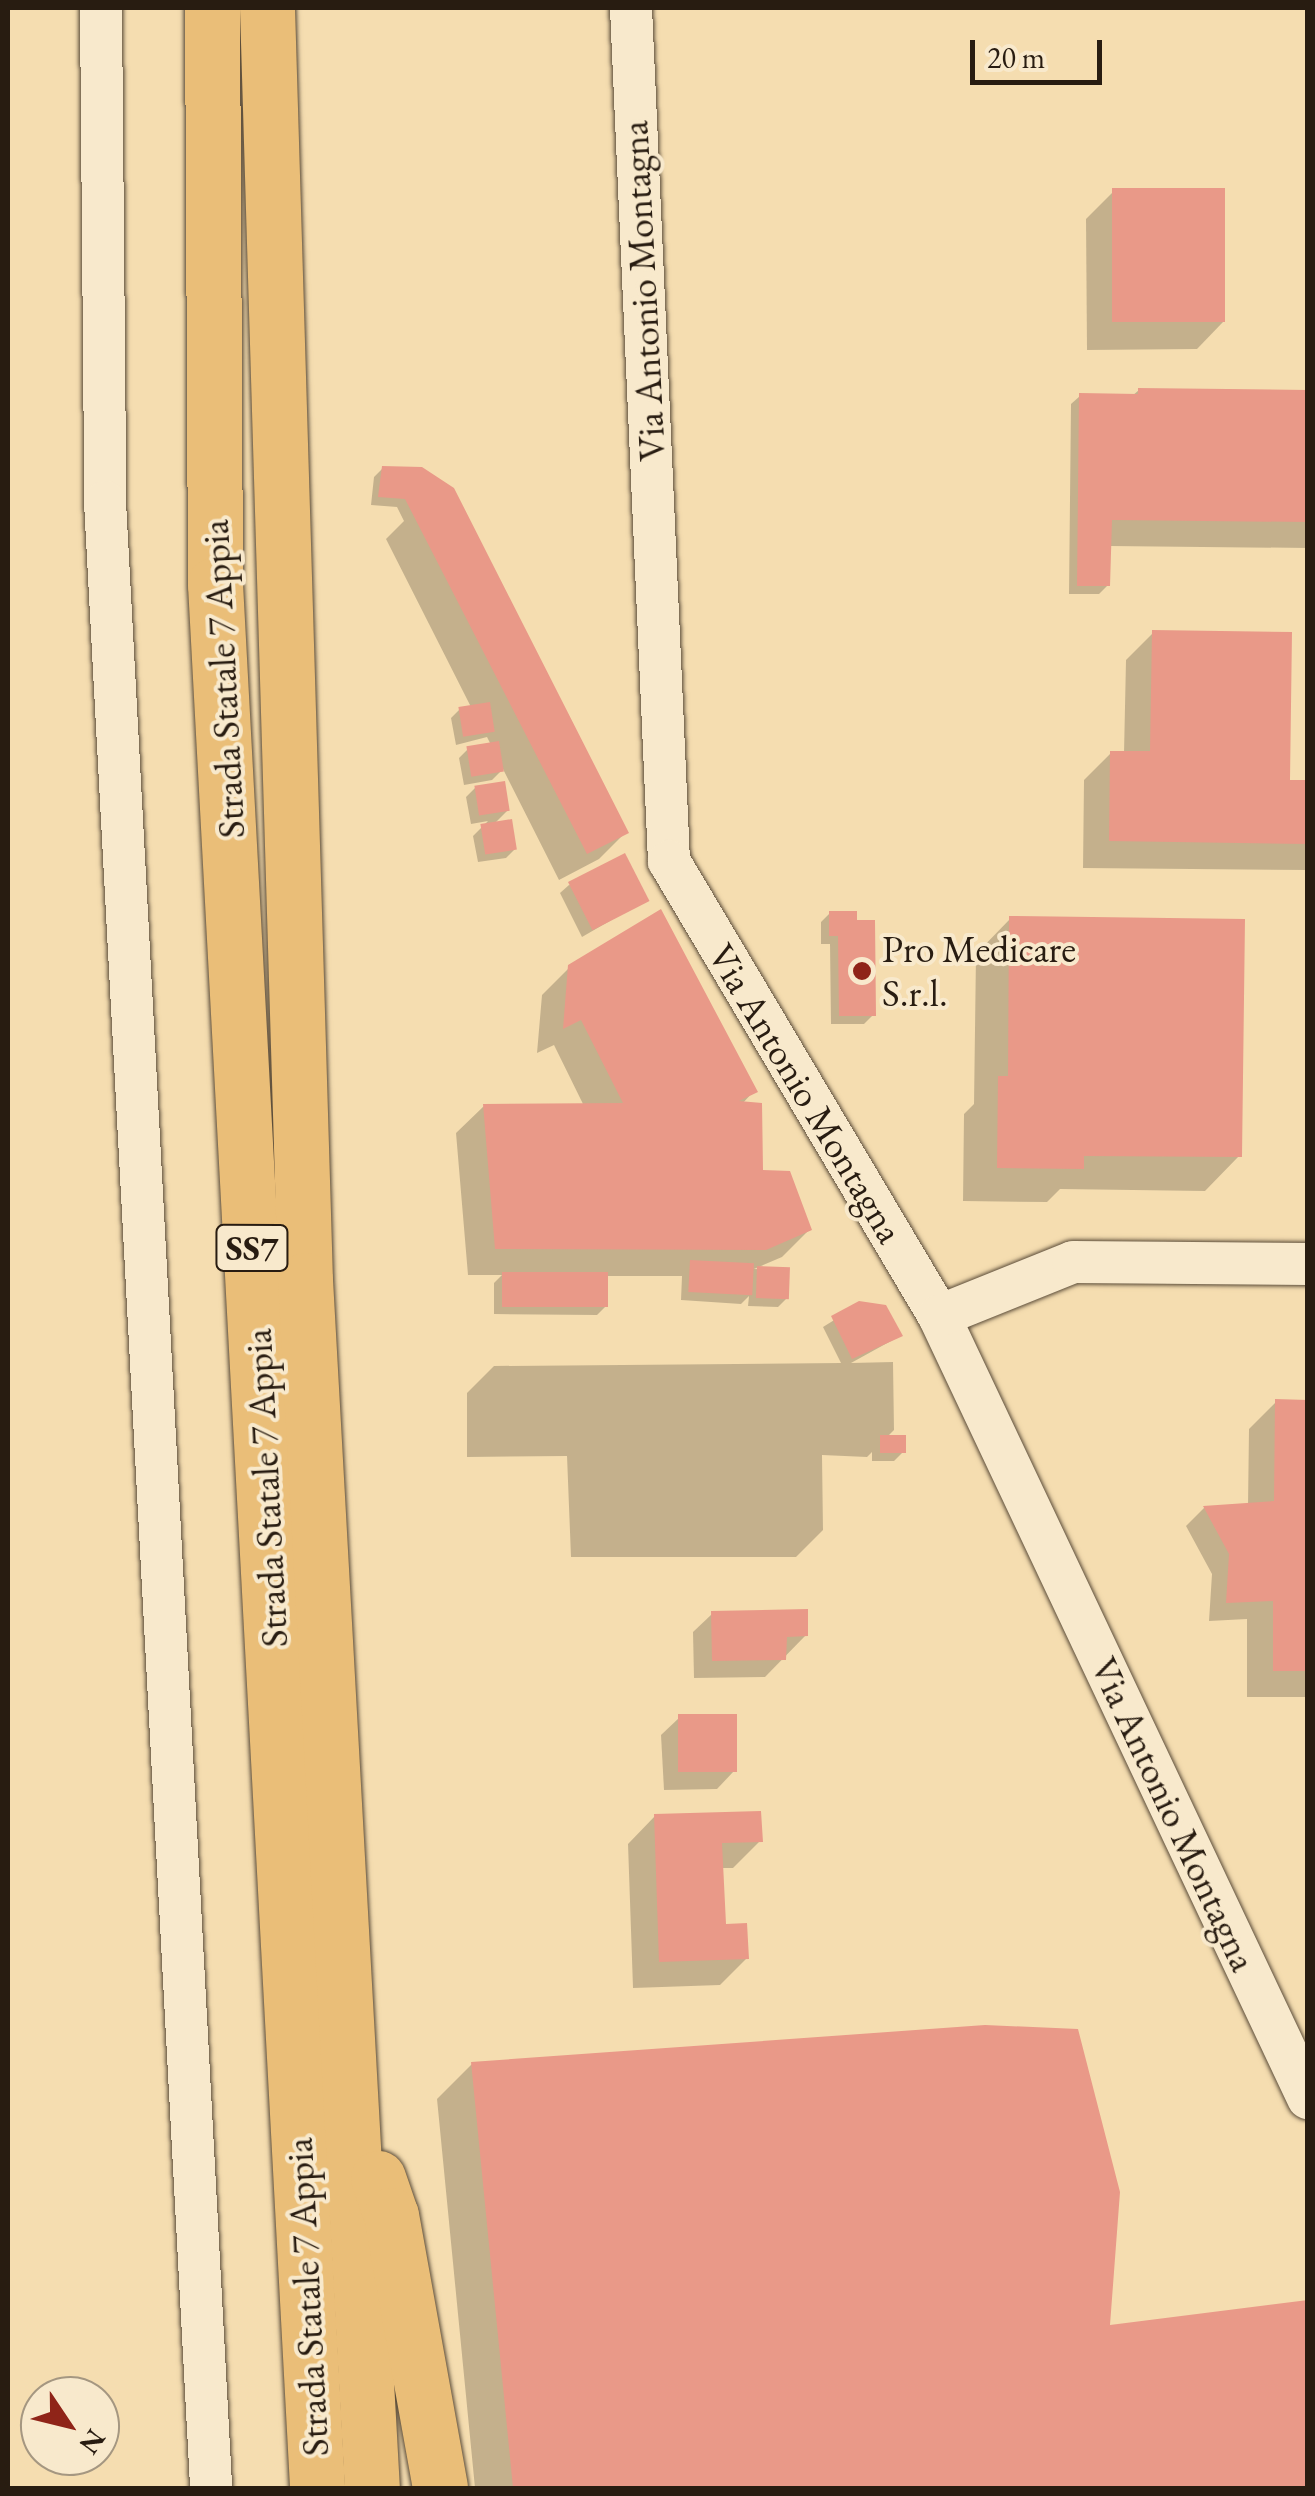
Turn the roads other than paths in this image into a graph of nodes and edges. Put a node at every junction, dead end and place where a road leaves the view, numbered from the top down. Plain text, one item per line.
1 (101, 8) edge
2 (212, 8) edge
3 (267, 8) edge
4 (631, 8) edge
5 (1308, 1264) edge
6 (939, 1316) junction
7 (1308, 2098) edge
8 (350, 2101) junction
9 (211, 2488) edge
10 (317, 2488) edge
11 (372, 2488) edge
12 (440, 2488) edge

1 - 9 street
2 - 10 highway, Strada Statale 7 Appia / SS7
3 - 8 highway, Strada Statale 7 Appia / SS7
4 - 6 street, Via Antonio Montagna
5 - 6 street
6 - 7 street, Via Antonio Montagna
8 - 11 highway, Strada Statale 7 Appia / SS7
8 - 12 highway

